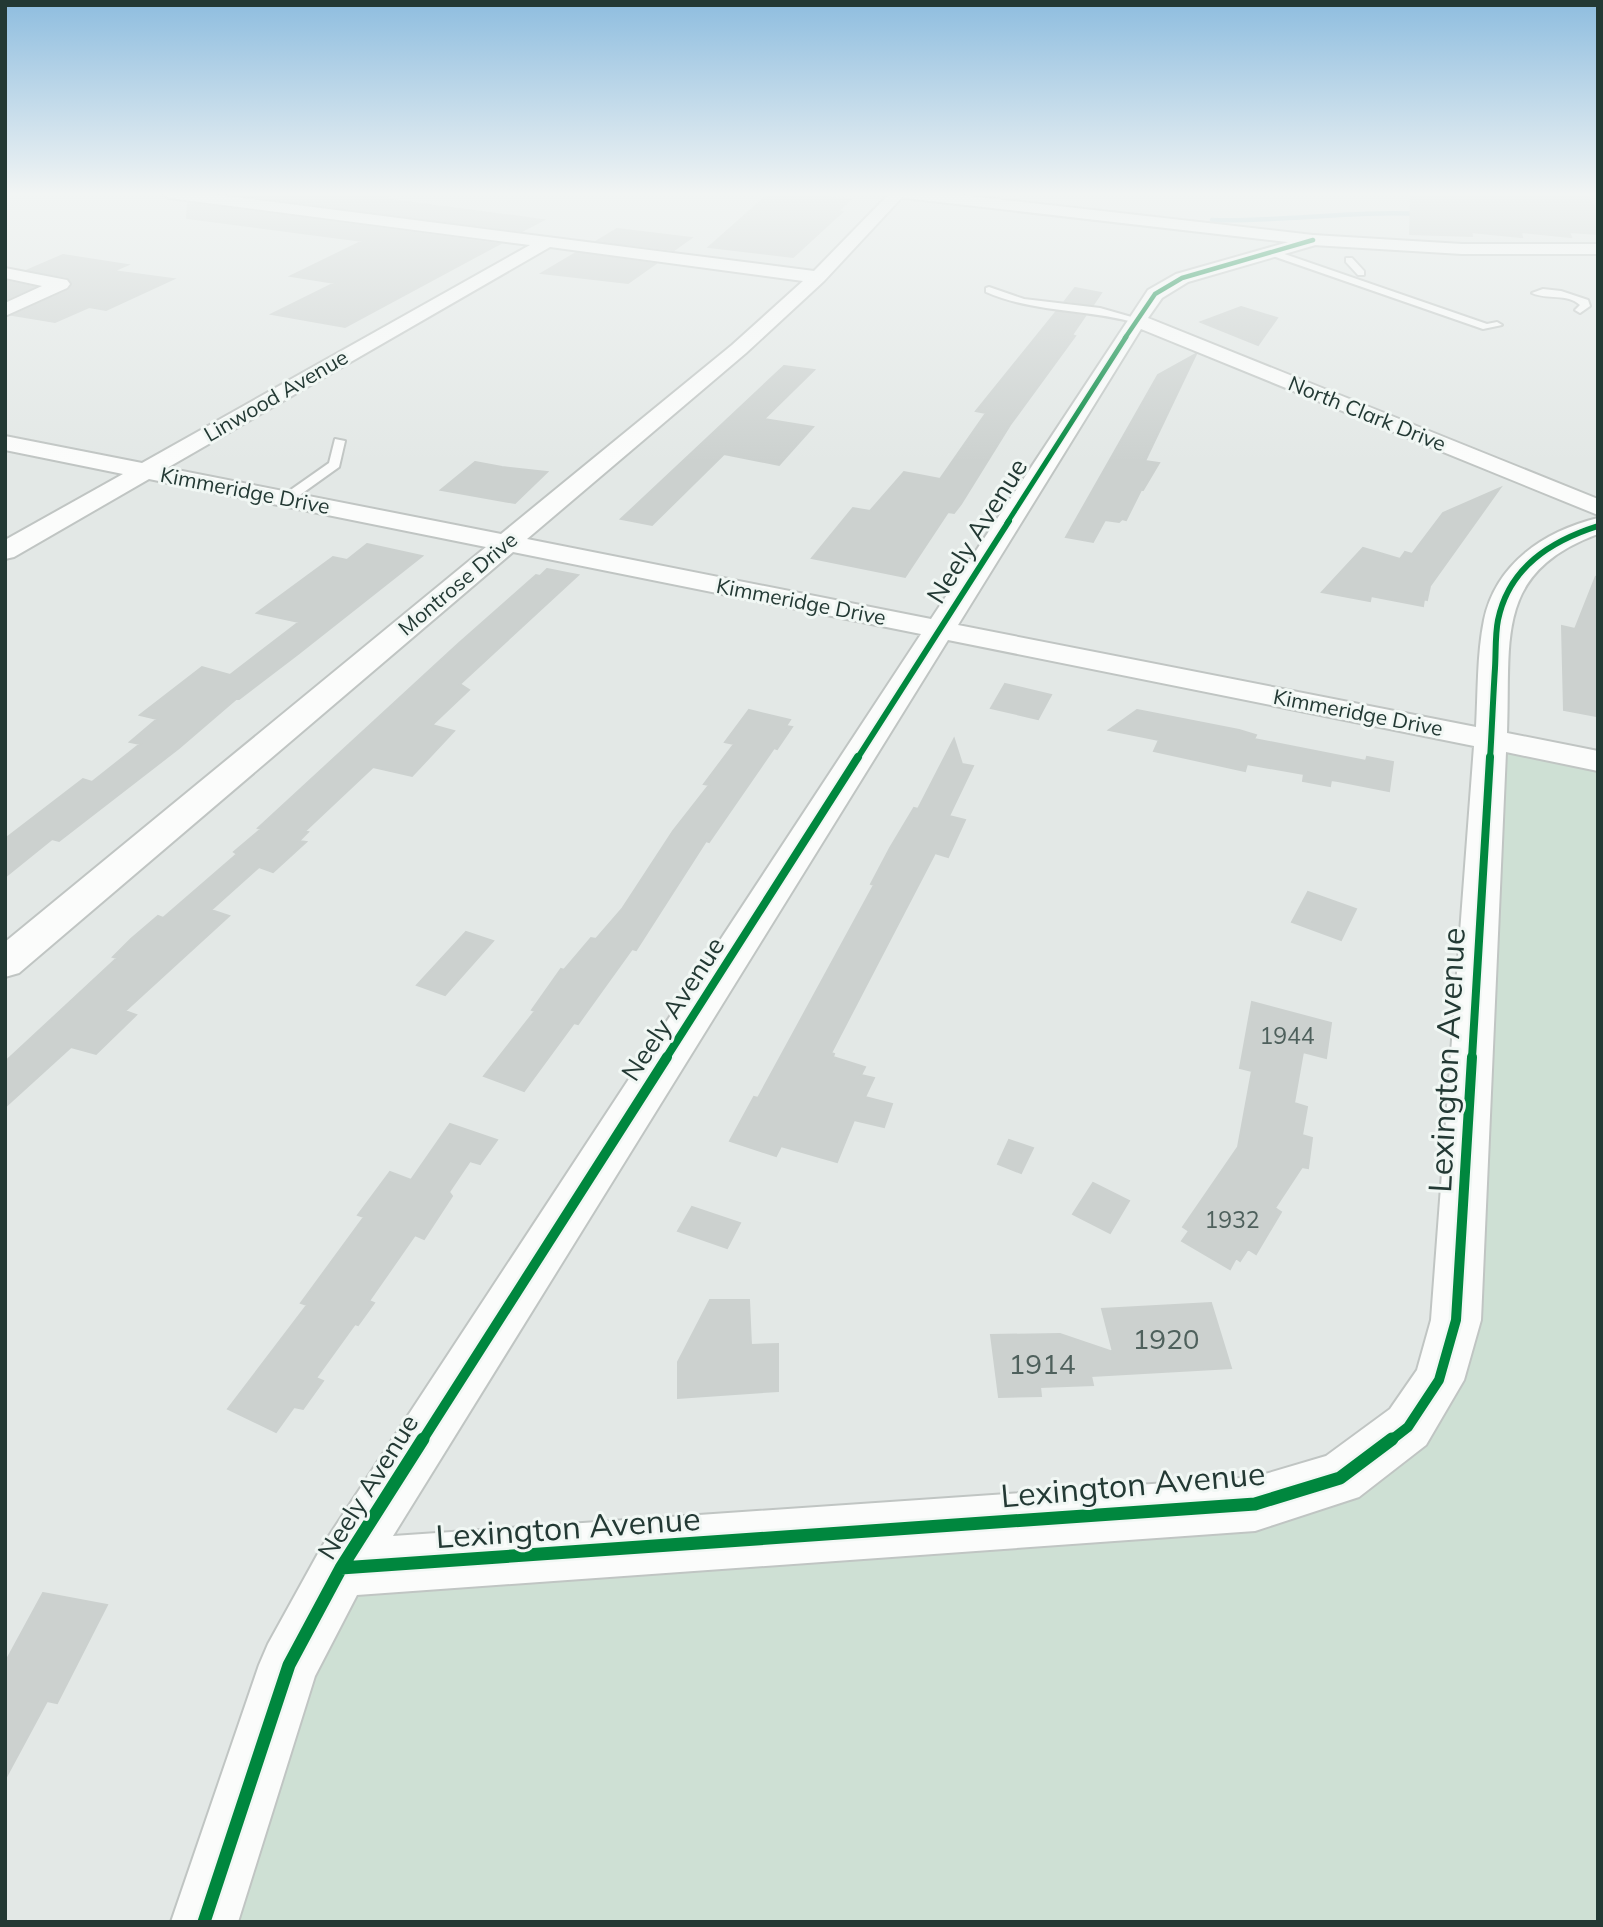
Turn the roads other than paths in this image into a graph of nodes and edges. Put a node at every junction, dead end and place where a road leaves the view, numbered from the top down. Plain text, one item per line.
1 (56, 283) edge
2 (475, 283) edge
3 (811, 283) edge
4 (1173, 283) edge
5 (1358, 283) edge
6 (989, 290) dead end
7 (1537, 293) dead end
8 (5, 310) edge
9 (1455, 310) dead end
10 (1580, 310) dead end
11 (1444, 313) junction
12 (1137, 320) junction
13 (1497, 325) dead end
14 (340, 442) dead end
15 (5, 443) edge
16 (144, 471) junction
17 (286, 499) junction
18 (1598, 508) edge
19 (1598, 526) edge
20 (506, 543) junction
21 (5, 551) edge
22 (939, 630) junction
23 (1490, 740) junction
24 (1598, 761) edge
25 (5, 963) edge
26 (341, 1568) junction
27 (204, 1922) edge

1 - 8 street
2 - 16 street, Linwood Avenue
3 - 20 street, Montrose Drive
4 - 12 street, Neely Avenue
5 - 11 lane
6 - 12 lane
7 - 10 lane
9 - 11 lane
11 - 13 lane
12 - 18 street, North Clark Drive
12 - 22 street, Neely Avenue
14 - 17 lane
15 - 16 street, Kimmeridge Drive
16 - 17 street, Kimmeridge Drive
16 - 21 street, Linwood Avenue
17 - 20 street, Kimmeridge Drive
19 - 23 street, Lexington Avenue
20 - 22 street, Kimmeridge Drive
20 - 25 street, Montrose Drive
22 - 23 street, Kimmeridge Drive
22 - 26 street, Neely Avenue
23 - 24 street, Kimmeridge Drive
23 - 26 street, Lexington Avenue
26 - 27 street, Neely Avenue

